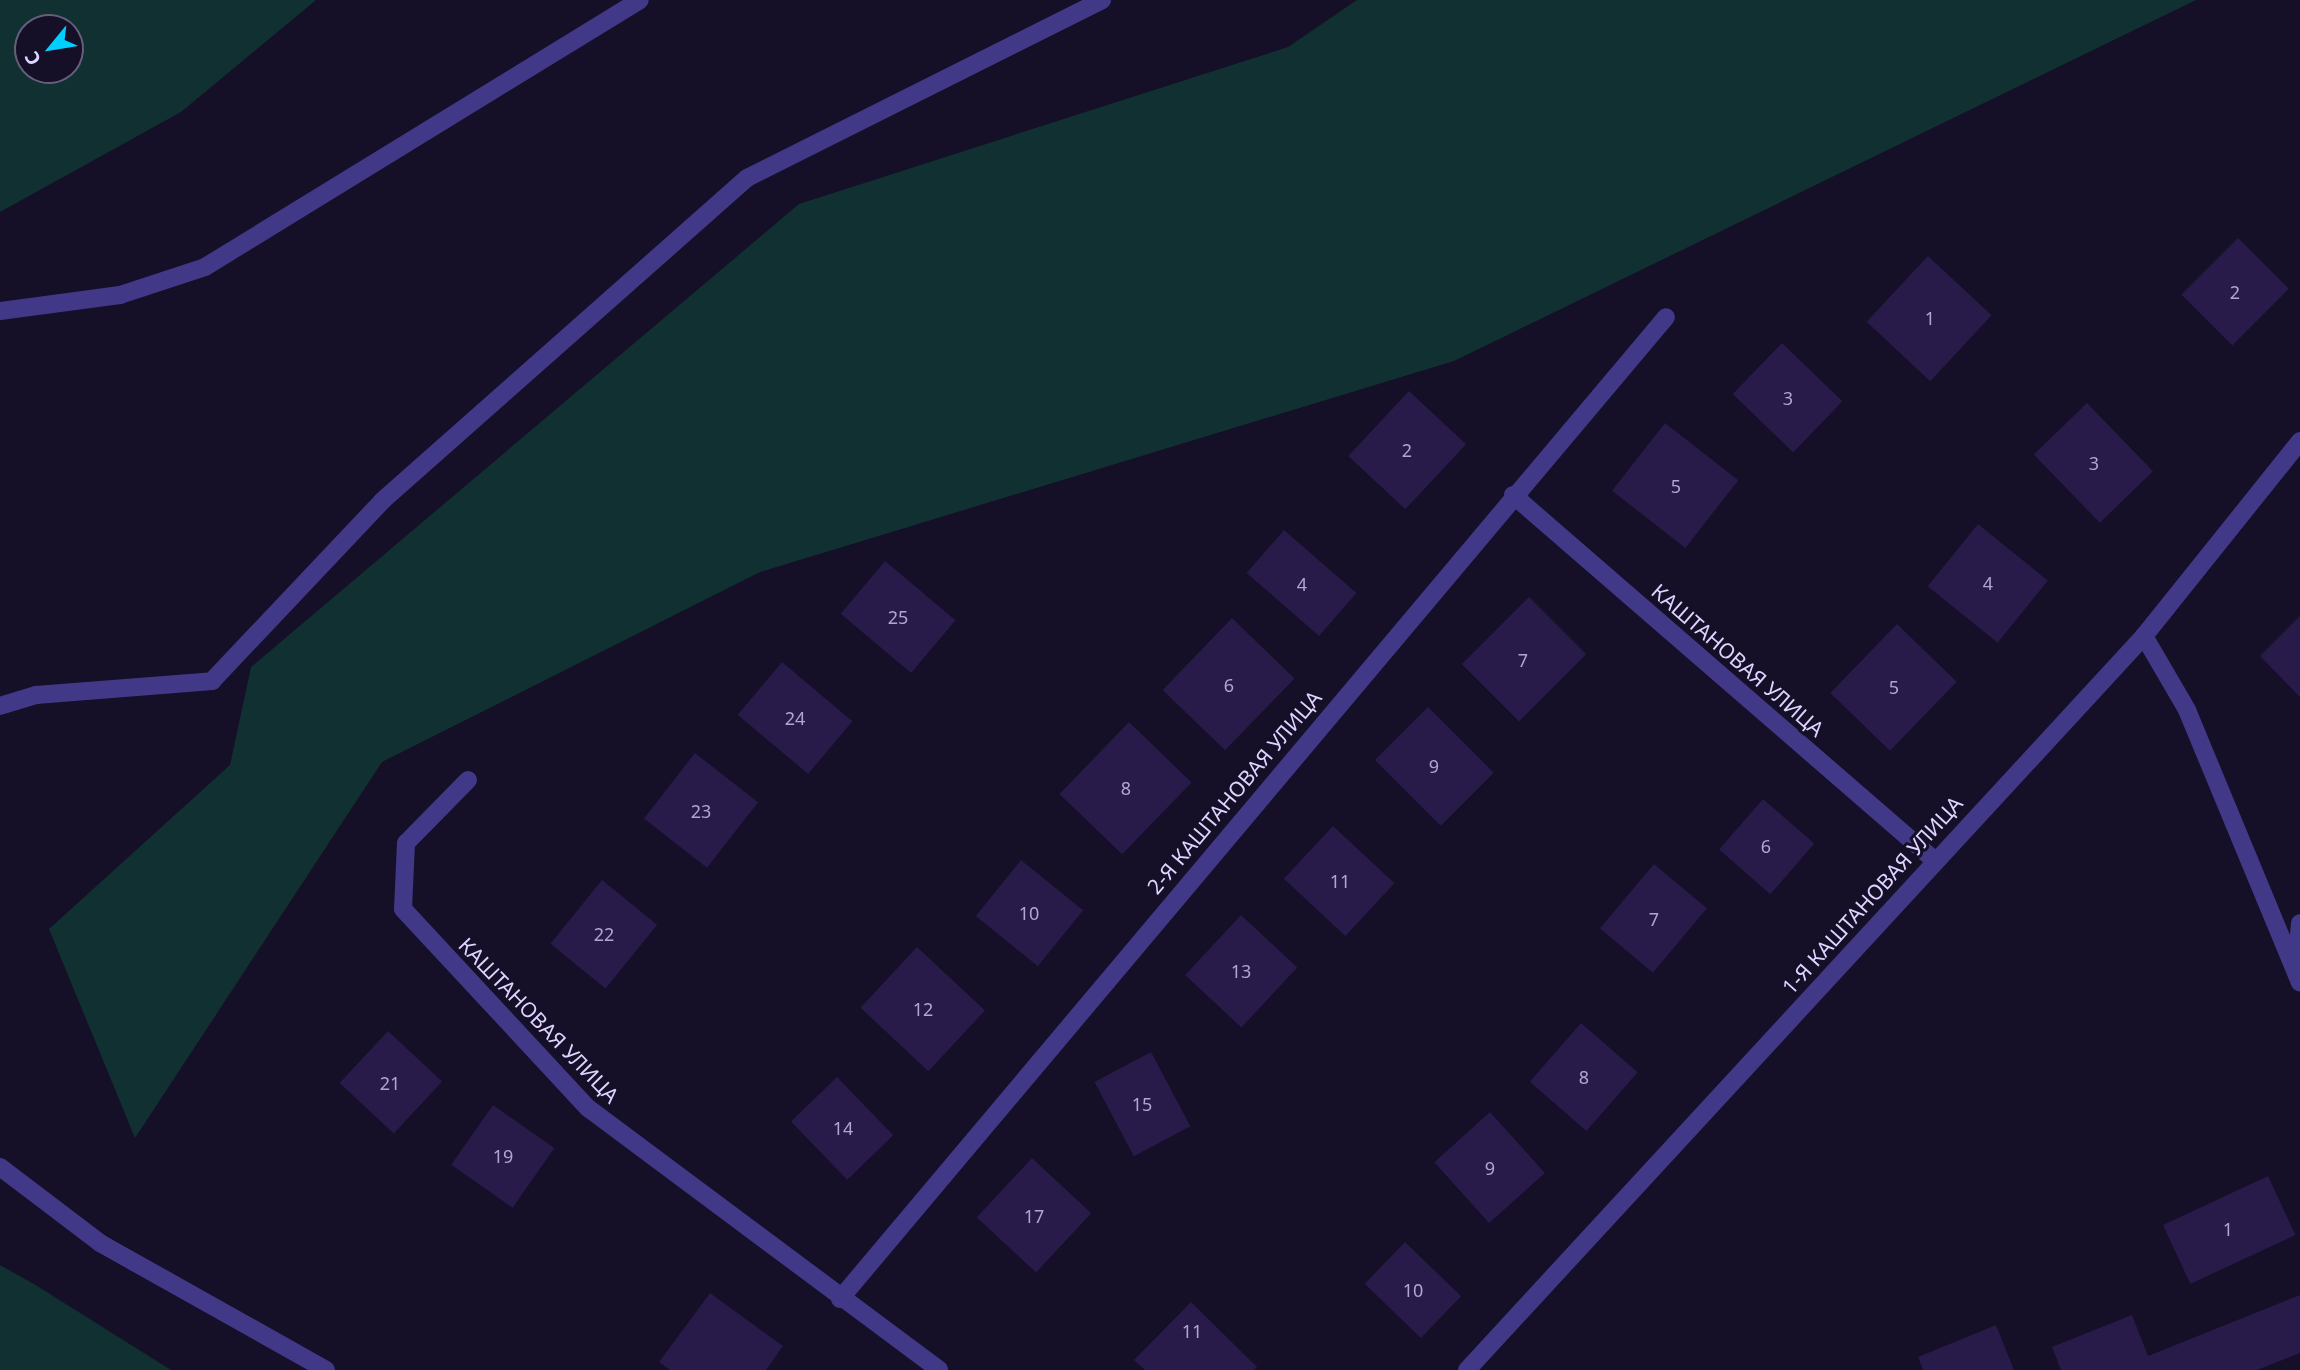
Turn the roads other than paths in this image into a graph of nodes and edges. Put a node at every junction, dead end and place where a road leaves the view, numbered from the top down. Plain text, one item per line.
1 (640, 0) edge
2 (1102, 0) edge
3 (0, 311) edge
4 (1666, 317) dead end
5 (2300, 441) edge
6 (1513, 495) junction
7 (2144, 636) junction
8 (0, 706) edge
9 (468, 780) dead end
10 (1933, 859) junction
11 (2300, 923) edge
12 (2298, 977) edge
13 (0, 1167) edge
14 (840, 1299) junction
15 (326, 1370) edge
16 (939, 1370) edge
17 (1467, 1370) edge

1 - 3 street
2 - 8 street
4 - 6 street, 2-Я КАШТАНОВАЯ УЛИЦА
5 - 7 street, 1-Я КАШТАНОВАЯ УЛИЦА
6 - 10 street, КАШТАНОВАЯ УЛИЦА
6 - 14 street, 2-Я КАШТАНОВАЯ УЛИЦА
7 - 10 street, 1-Я КАШТАНОВАЯ УЛИЦА
7 - 12 street
9 - 14 street, КАШТАНОВАЯ УЛИЦА
10 - 17 street, 1-Я КАШТАНОВАЯ УЛИЦА
11 - 12 street
13 - 15 street
14 - 16 street

